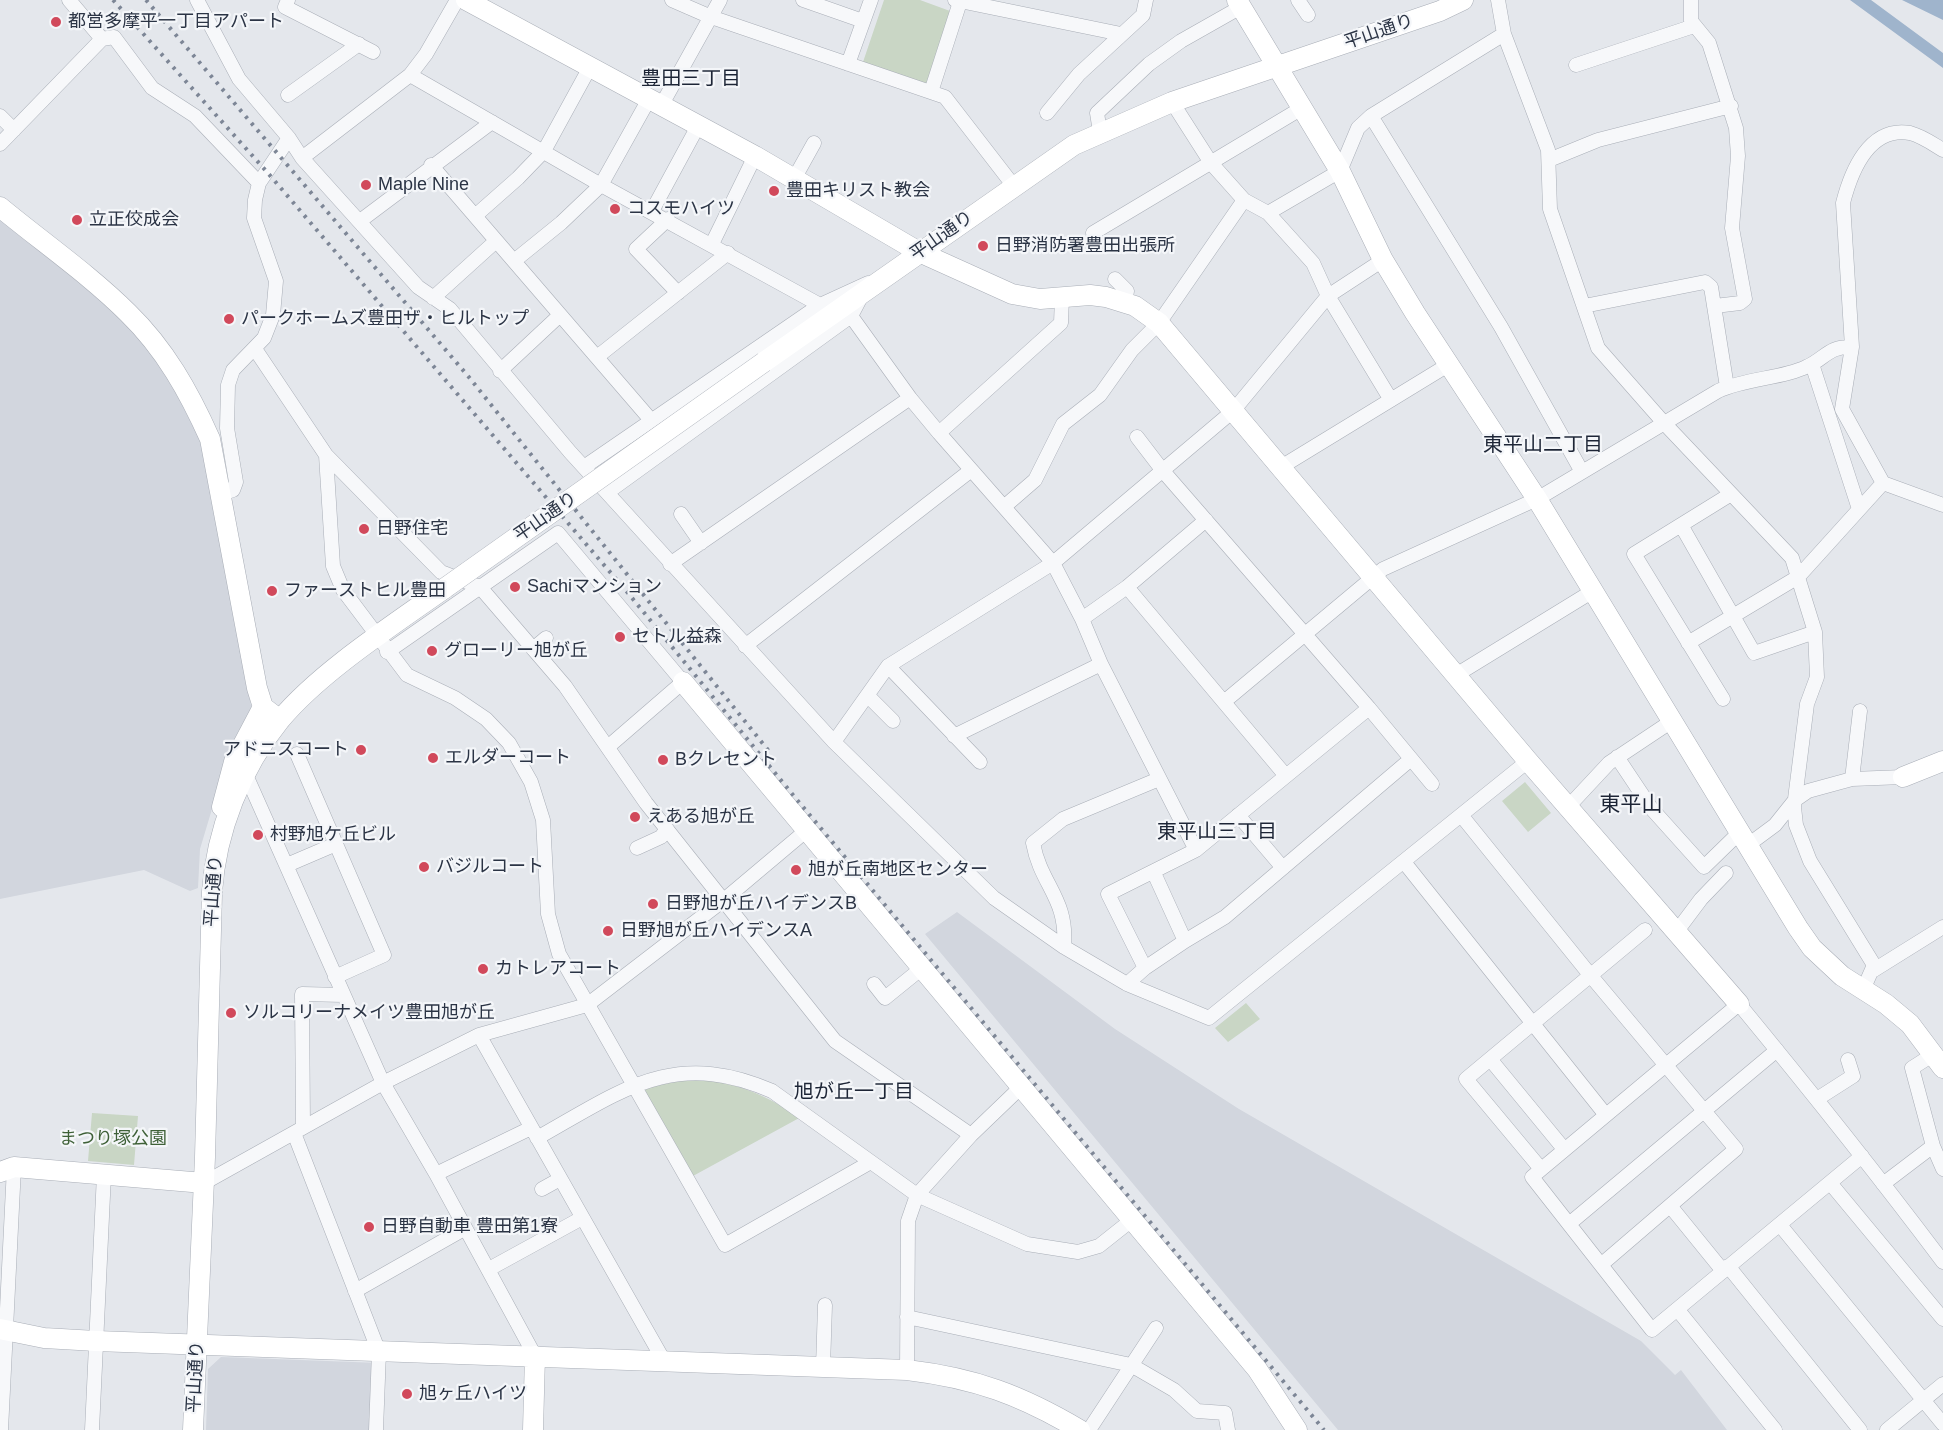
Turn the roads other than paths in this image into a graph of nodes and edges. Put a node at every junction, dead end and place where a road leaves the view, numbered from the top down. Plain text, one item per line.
1 (69, 0) edge
2 (197, 0) edge
3 (288, 0) edge
4 (458, 0) edge
5 (672, 0) edge
6 (720, 0) edge
7 (803, 0) edge
8 (871, 0) edge
9 (1146, 0) edge
10 (1298, 0) edge
11 (1463, 0) edge
12 (1498, 0) edge
13 (1691, 0) edge
14 (958, 1) edge
15 (476, 2) edge
16 (1239, 4) edge
17 (1308, 15) dead end
18 (711, 17) junction
19 (863, 21) junction
20 (1694, 26) junction
21 (1121, 34) junction
22 (1504, 34) junction
23 (108, 38) junction
24 (359, 44) junction
25 (373, 52) dead end
26 (848, 64) junction
27 (1576, 65) dead end
28 (590, 67) junction
29 (1277, 68) junction
30 (410, 75) junction
31 (931, 92) junction
32 (288, 95) dead end
33 (655, 102) junction
34 (1172, 102) junction
35 (1731, 106) junction
36 (1302, 108) junction
37 (1047, 112) dead end
38 (0, 116) edge
39 (1371, 116) junction
40 (492, 122) junction
41 (698, 126) junction
42 (14, 130) junction
43 (1100, 132) junction
44 (290, 138) junction
45 (814, 143) dead end
46 (0, 144) edge
47 (1943, 150) edge
48 (544, 151) junction
49 (755, 156) junction
50 (302, 158) junction
51 (1549, 160) junction
52 (1210, 163) junction
53 (431, 165) junction
54 (1340, 171) junction
55 (794, 179) junction
56 (259, 183) junction
57 (601, 185) junction
58 (1013, 185) junction
59 (1244, 200) junction
60 (0, 207) edge
61 (652, 211) junction
62 (1268, 213) junction
63 (475, 216) junction
64 (668, 219) junction
65 (360, 221) junction
66 (1093, 233) dead end
67 (496, 241) junction
68 (712, 244) junction
69 (919, 252) junction
70 (728, 253) junction
71 (1383, 260) junction
72 (514, 261) junction
73 (885, 276) junction
74 (1115, 279) dead end
75 (866, 290) junction
76 (678, 293) junction
77 (1328, 296) junction
78 (1062, 297) junction
79 (433, 298) junction
80 (1125, 302) junction
81 (820, 305) junction
82 (1584, 306) junction
83 (1715, 306) junction
84 (560, 315) junction
85 (851, 316) junction
86 (1159, 323) junction
87 (1852, 347) junction
88 (255, 349) junction
89 (597, 357) junction
90 (1812, 364) junction
91 (1448, 365) junction
92 (501, 371) junction
93 (722, 373) junction
94 (1727, 387) junction
95 (739, 396) junction
96 (910, 399) junction
97 (1391, 400) junction
98 (1233, 411) junction
99 (650, 419) junction
100 (1664, 423) junction
101 (939, 433) junction
102 (1137, 437) dead end
103 (326, 455) junction
104 (584, 467) junction
105 (1281, 467) junction
106 (970, 471) junction
107 (1163, 471) junction
108 (1582, 472) junction
109 (1883, 483) junction
110 (608, 492) junction
111 (221, 494) junction
112 (1731, 494) junction
113 (1536, 498) junction
114 (1943, 505) edge
115 (1005, 506) junction
116 (1859, 509) junction
117 (681, 514) dead end
118 (1206, 520) junction
119 (1681, 525) junction
120 (701, 543) junction
121 (1053, 563) junction
122 (670, 564) junction
123 (1373, 576) junction
124 (1798, 577) junction
125 (480, 587) junction
126 (1127, 587) junction
127 (1593, 591) junction
128 (1733, 615) junction
129 (1082, 619) junction
130 (1815, 632) junction
131 (1304, 634) junction
132 (546, 638) dead end
133 (1688, 643) junction
134 (382, 645) junction
135 (745, 646) junction
136 (533, 649) junction
137 (1101, 664) junction
138 (888, 666) junction
139 (1456, 675) junction
140 (683, 682) junction
141 (868, 696) junction
142 (1723, 699) dead end
143 (1225, 701) junction
144 (263, 707) junction
145 (1369, 708) junction
146 (1860, 711) dead end
147 (280, 720) junction
148 (893, 721) dead end
149 (1672, 721) junction
150 (954, 736) junction
151 (834, 742) junction
152 (609, 746) junction
153 (297, 754) dead end
154 (1617, 757) junction
155 (1411, 759) junction
156 (1528, 761) junction
157 (1943, 761) edge
158 (980, 762) dead end
159 (246, 775) junction
160 (1286, 776) junction
161 (1903, 777) joint
162 (1159, 779) junction
163 (1852, 779) junction
164 (1432, 784) dead end
165 (1795, 800) junction
166 (1568, 807) junction
167 (1238, 815) junction
168 (1461, 815) junction
169 (667, 829) junction
170 (807, 830) junction
171 (221, 831) junction
172 (1744, 839) junction
173 (336, 844) junction
174 (636, 848) dead end
175 (1196, 850) junction
176 (1404, 862) junction
177 (287, 865) junction
178 (1283, 868) junction
179 (1154, 873) junction
180 (1726, 873) dead end
181 (725, 899) junction
182 (1943, 927) edge
183 (1646, 930) dead end
184 (1677, 931) junction
185 (1185, 942) junction
186 (1064, 947) junction
187 (922, 968) junction
188 (1144, 968) junction
189 (1874, 970) junction
190 (1591, 976) junction
191 (336, 977) junction
192 (874, 984) dead end
193 (1127, 984) junction
194 (1863, 990) junction
195 (343, 995) junction
196 (1739, 1004) junction
197 (588, 1005) junction
198 (1532, 1023) junction
199 (479, 1035) junction
200 (1777, 1050) junction
201 (1490, 1059) junction
202 (1848, 1060) dead end
203 (1938, 1061) edge
204 (1666, 1064) junction
205 (382, 1083) junction
206 (632, 1085) junction
207 (1021, 1088) junction
208 (1817, 1099) junction
209 (1704, 1110) junction
210 (1605, 1114) junction
211 (298, 1130) junction
212 (534, 1133) junction
213 (971, 1135) junction
214 (1933, 1146) junction
215 (1564, 1149) junction
216 (1862, 1156) junction
217 (869, 1163) junction
218 (7, 1169) edge
219 (1541, 1169) junction
220 (1943, 1169) edge
221 (436, 1173) junction
222 (104, 1174) junction
223 (560, 1179) junction
224 (204, 1183) junction
225 (1831, 1184) junction
226 (1883, 1184) junction
227 (542, 1190) dead end
228 (916, 1195) junction
229 (1671, 1206) junction
230 (582, 1218) junction
231 (1133, 1219) junction
232 (1569, 1224) junction
233 (1780, 1226) junction
234 (464, 1229) junction
235 (1943, 1262) edge
236 (1602, 1264) junction
237 (489, 1269) junction
238 (1726, 1269) junction
239 (355, 1291) junction
240 (825, 1305) dead end
241 (1677, 1309) junction
242 (907, 1317) junction
243 (1943, 1319) edge
244 (1156, 1328) dead end
245 (2, 1329) edge
246 (96, 1341) junction
247 (198, 1345) junction
248 (379, 1352) junction
249 (535, 1356) junction
250 (664, 1361) junction
251 (1131, 1365) junction
252 (822, 1367) junction
253 (907, 1370) junction
254 (1943, 1384) edge
255 (1, 1400) edge
256 (1924, 1400) junction
257 (1279, 1405) junction
258 (1943, 1424) edge
259 (1, 1430) edge
260 (92, 1430) edge
261 (193, 1430) edge
262 (376, 1430) edge
263 (533, 1430) edge
264 (1080, 1430) edge
265 (1089, 1430) edge
266 (1228, 1430) edge
267 (1285, 1430) edge
268 (1297, 1430) edge
269 (1775, 1430) edge
270 (1860, 1430) edge
271 (1887, 1430) edge

1 - 23 street
2 - 44 street
3 - 24 street
4 - 30 street
5 - 18 street
6 - 18 street
7 - 19 street
8 - 19 street
9 - 21 street
10 - 17 street
11 - 29 street, 平山通り
12 - 22 street
13 - 20 street
14 - 21 street
14 - 31 street
15 - 28 street
16 - 29 street
16 - 43 street
18 - 26 street
18 - 33 street
19 - 26 street
20 - 27 street
20 - 35 street
21 - 37 street
22 - 39 street
22 - 51 street
23 - 42 street
23 - 56 street
24 - 25 street
24 - 32 street
26 - 31 street
28 - 33 street
28 - 48 street
29 - 34 street, 平山通り
29 - 36 street
30 - 40 street
30 - 50 street
31 - 58 street
33 - 41 street
33 - 57 street
34 - 43 street, 平山通り
34 - 52 street
35 - 51 street
35 - 83 street
36 - 52 street
36 - 54 street
38 - 42 street
39 - 54 street
39 - 108 street
40 - 48 street
40 - 53 street
41 - 49 street
41 - 61 street
42 - 46 street
43 - 58 street, 平山通り
44 - 50 street
44 - 56 street
45 - 55 street
47 - 87 street
48 - 57 street
48 - 63 street
49 - 55 street
49 - 68 street
50 - 65 street
51 - 82 street
52 - 59 street
52 - 66 street
53 - 63 street
53 - 65 street
54 - 62 street
54 - 71 street
55 - 69 street
56 - 88 street
57 - 61 street
57 - 72 street
58 - 69 street, 平山通り
59 - 62 street
59 - 86 street
60 - 111 street
61 - 64 street
62 - 77 street
63 - 67 street
64 - 68 street
64 - 76 street
65 - 79 street
67 - 72 street
67 - 79 street
68 - 70 street
69 - 73 street, 平山通り
69 - 78 street
70 - 76 street
70 - 81 street
71 - 77 street
71 - 91 street
72 - 84 street
73 - 75 street, 平山通り
73 - 81 street
74 - 80 street
75 - 85 street
75 - 134 street, 平山通り, bridge
76 - 89 street
77 - 97 street
77 - 98 street
78 - 80 street
78 - 101 street
79 - 92 street
80 - 86 street
81 - 93 street
82 - 83 street
82 - 100 street
83 - 94 street
84 - 89 street
84 - 92 street
85 - 95 street
85 - 96 street
86 - 98 street
86 - 115 street
87 - 90 street
87 - 109 street
88 - 103 street
88 - 111 street
89 - 99 street
90 - 94 street
90 - 116 street
91 - 97 street
91 - 113 street
92 - 104 street
93 - 95 street
93 - 99 street
94 - 100 street
95 - 110 street
96 - 101 street
96 - 120 street
97 - 105 street
98 - 105 street
98 - 107 street
99 - 104 street
100 - 108 street
100 - 112 street
101 - 106 street
102 - 107 street
103 - 125 street
103 - 134 street
104 - 110 street
105 - 123 street
106 - 115 street
106 - 135 street
107 - 118 street
107 - 121 street
108 - 113 street
109 - 114 street
109 - 116 street
110 - 122 street
111 - 144 street
112 - 119 street
112 - 124 street
113 - 123 street
113 - 127 street
115 - 121 street
116 - 124 street
117 - 120 street
118 - 126 street
118 - 131 street
119 - 128 street
119 - 133 street
120 - 122 street
121 - 129 street
121 - 138 street
122 - 135 street
123 - 131 street
123 - 139 street
124 - 128 street
124 - 130 street
125 - 134 street
125 - 136 street
125 - 140 street
126 - 129 street
126 - 143 street
127 - 139 street
127 - 149 street
128 - 130 street
128 - 133 street
129 - 137 street
130 - 165 street
131 - 143 street
131 - 145 street
132 - 136 street
133 - 142 street
134 - 147 street, 平山通り
134 - 197 street
135 - 151 street
136 - 152 street
137 - 150 street
137 - 162 street
138 - 141 street
138 - 150 street
139 - 156 street
140 - 152 street
140 - 170 street
141 - 148 street
141 - 151 street
143 - 160 street
144 - 147 street
144 - 171 street
145 - 155 street
145 - 160 street
146 - 163 street
147 - 159 street, 平山通り
149 - 154 street
149 - 172 street
150 - 158 street
151 - 186 street
152 - 169 street
153 - 173 street
154 - 166 street
154 - 172 street
155 - 164 street
155 - 178 street
156 - 166 street
156 - 168 street
157 - 161 street
159 - 171 street, 平山通り
159 - 177 street
160 - 167 street
161 - 163 street
162 - 175 street
162 - 186 street
163 - 165 street
165 - 172 street
165 - 189 street
166 - 184 street
167 - 175 street
167 - 178 street
168 - 176 street
168 - 190 street
169 - 174 street
169 - 181 street
170 - 181 street
170 - 187 street
171 - 224 street, 平山通り
172 - 194 street
173 - 177 street
173 - 191 street
175 - 179 street
176 - 193 street
176 - 198 street
177 - 191 street
178 - 185 street
179 - 185 street
179 - 188 street
180 - 184 street
181 - 197 street
181 - 213 street
182 - 189 street
183 - 190 street
184 - 196 street
185 - 188 street
186 - 193 street
187 - 192 street
187 - 207 street
188 - 193 street
189 - 194 street
190 - 198 street
190 - 204 street
191 - 195 street
194 - 203 street
195 - 205 street
195 - 211 street
196 - 200 street
196 - 204 street
197 - 199 street
197 - 206 street
198 - 201 street
198 - 210 street
199 - 205 street
199 - 212 street
200 - 208 street
200 - 209 street
201 - 215 street
201 - 219 street
202 - 208 street
203 - 214 street
204 - 209 street
204 - 210 street
205 - 211 street
205 - 221 street
206 - 212 street
206 - 217 street
206 - 217 street
207 - 213 street
207 - 231 street
208 - 216 street
209 - 229 street
209 - 232 street
210 - 215 street
211 - 224 street
211 - 239 street
212 - 221 street
212 - 223 street
213 - 228 street
214 - 220 street
214 - 226 street
215 - 219 street
216 - 225 street
216 - 226 street
217 - 228 street
218 - 222 street
218 - 245 street
219 - 232 street
221 - 234 street
222 - 224 street
222 - 246 street
223 - 227 street
223 - 230 street
224 - 247 street, 平山通り
225 - 233 street
225 - 243 street
226 - 235 street
228 - 231 street
228 - 242 street
229 - 236 street
229 - 238 street
230 - 237 street
230 - 250 street
231 - 257 street
232 - 236 street
233 - 238 street
233 - 256 street
234 - 237 street
234 - 239 street
236 - 241 street
237 - 249 street
238 - 241 street
238 - 270 street
239 - 248 street
240 - 252 street
241 - 269 street
242 - 251 street
242 - 253 street
244 - 251 street
245 - 246 street
245 - 255 street
246 - 247 street
246 - 260 street
247 - 248 street
247 - 261 street, 平山通り
248 - 249 street
248 - 262 street
249 - 250 street
249 - 263 street
250 - 252 street
251 - 265 street
251 - 266 street
252 - 253 street
253 - 264 street
254 - 256 street
255 - 259 street
256 - 258 street
256 - 271 street
257 - 267 street
257 - 268 street

